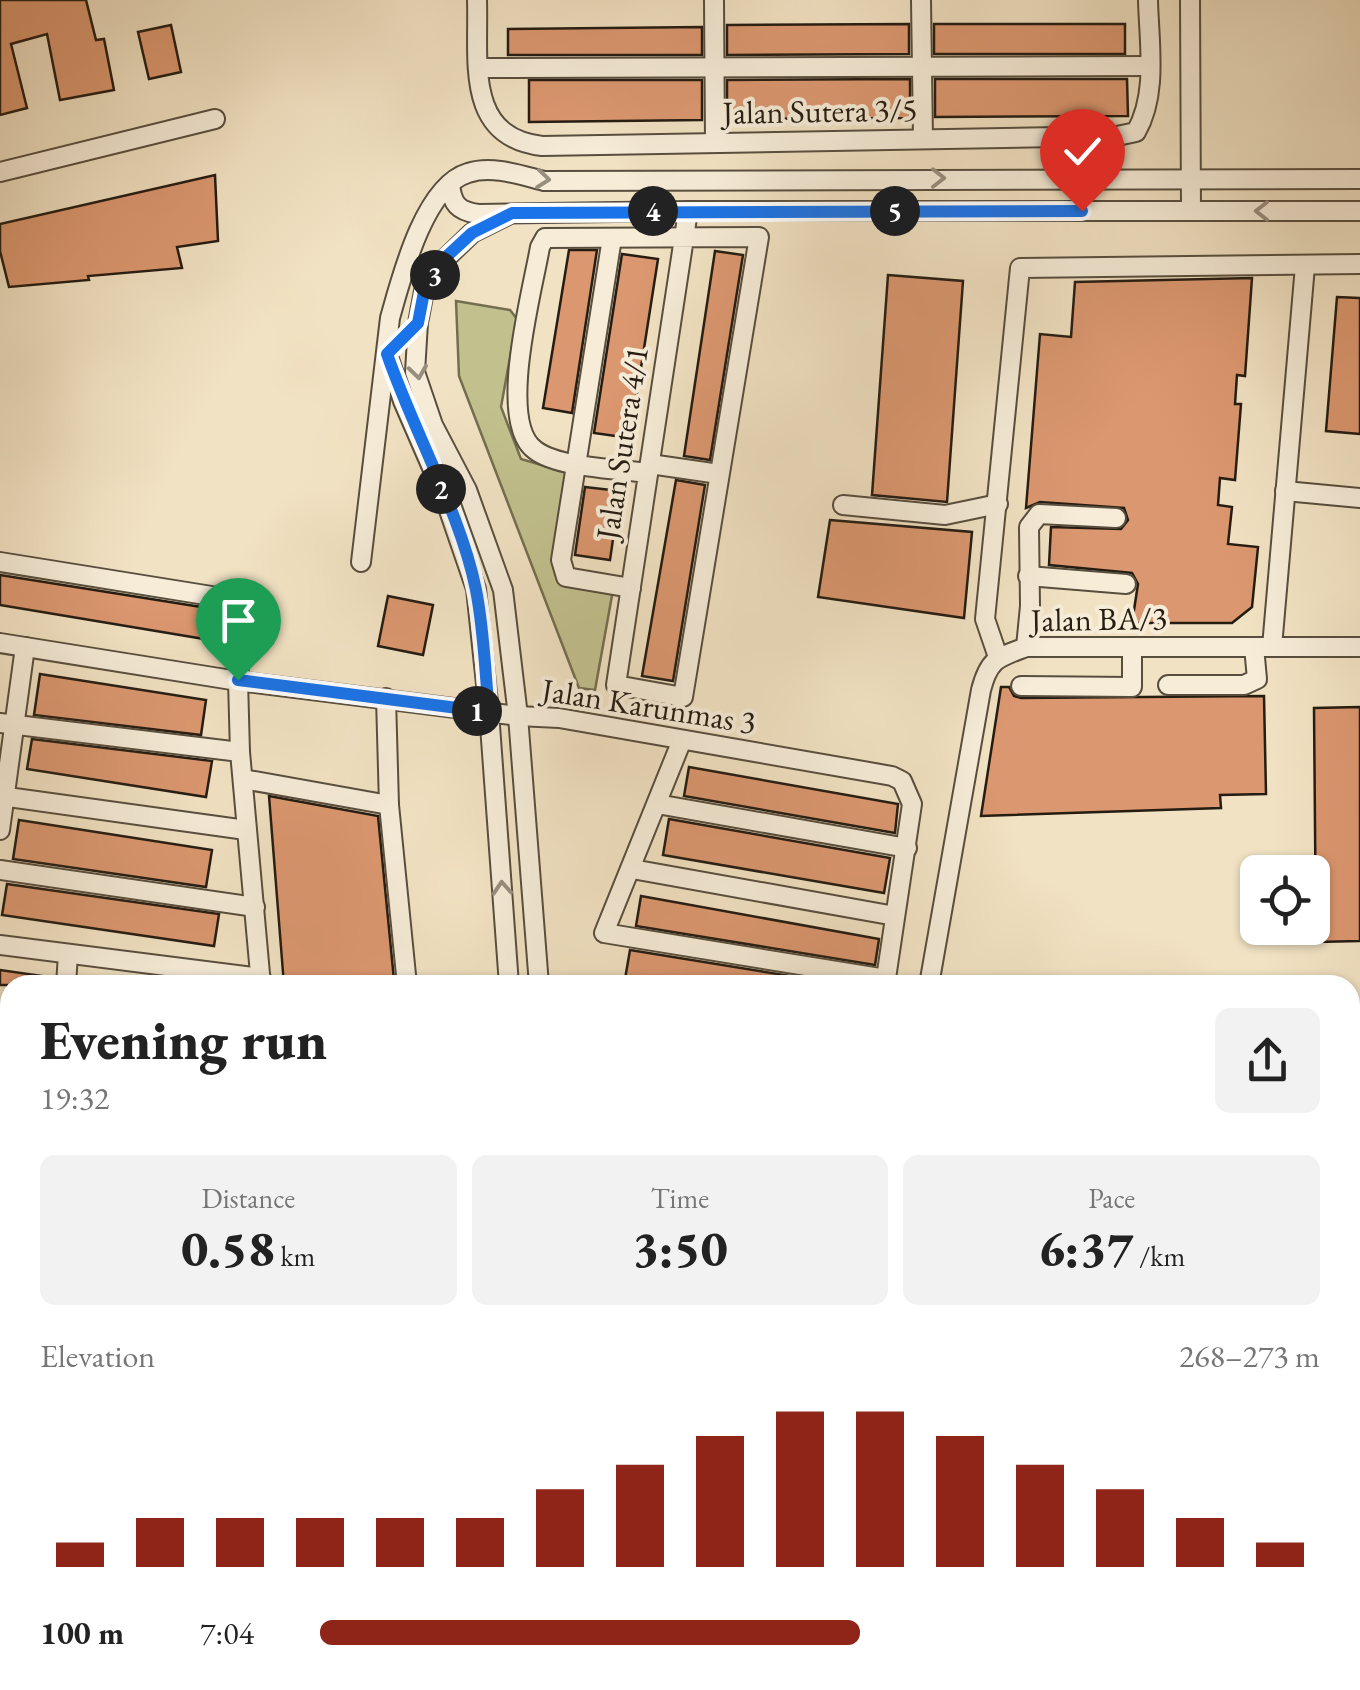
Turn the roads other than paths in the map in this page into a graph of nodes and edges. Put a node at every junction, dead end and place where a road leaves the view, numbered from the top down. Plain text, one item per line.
1 (477, 0) edge
2 (714, 0) edge
3 (921, 0) edge
4 (1148, 0) edge
5 (1190, 0) edge
6 (1149, 66) junction
7 (922, 67) junction
8 (480, 68) junction
9 (715, 70) junction
10 (215, 120) dead end
11 (923, 138) junction
12 (715, 143) junction
13 (0, 172) edge
14 (1190, 178) junction
15 (1360, 180) edge
16 (450, 184) junction
17 (688, 210) junction
18 (1191, 211) junction
19 (1360, 211) edge
20 (512, 213) junction
21 (612, 238) junction
22 (684, 238) junction
23 (1360, 264) edge
24 (1305, 266) junction
25 (418, 323) junction
26 (387, 354) junction
27 (576, 463) junction
28 (649, 468) junction
29 (719, 474) junction
30 (1285, 491) junction
31 (1360, 498) edge
32 (998, 504) junction
33 (843, 505) dead end
34 (1116, 518) dead end
35 (0, 562) edge
36 (361, 562) dead end
37 (1028, 576) junction
38 (1126, 584) dead end
39 (631, 588) junction
40 (0, 643) edge
41 (25, 647) junction
42 (1026, 647) junction
43 (1132, 647) junction
44 (1263, 647) junction
45 (1360, 647) edge
46 (998, 657) junction
47 (238, 680) junction
48 (1168, 684) dead end
49 (1021, 686) dead end
50 (386, 698) junction
51 (489, 712) junction
52 (518, 716) junction
53 (7, 724) edge
54 (682, 740) junction
55 (240, 752) junction
56 (243, 779) junction
57 (2, 796) edge
58 (657, 804) junction
59 (390, 805) junction
60 (0, 830) edge
61 (246, 830) junction
62 (907, 848) junction
63 (632, 869) junction
64 (0, 870) edge
65 (255, 907) junction
66 (895, 916) junction
67 (0, 946) edge
68 (68, 954) junction
69 (67, 975) edge
70 (213, 975) edge
71 (260, 975) edge
72 (407, 975) edge
73 (508, 975) edge
74 (538, 975) edge
75 (845, 975) edge
76 (886, 975) edge
77 (932, 975) edge

1 - 8 street
2 - 9 street
3 - 7 street
4 - 6 street
5 - 14 street
6 - 7 street
6 - 11 street, Jalan Sutera 3/5
7 - 9 street
7 - 11 street
8 - 9 street
8 - 12 street, Jalan Sutera 3/5
9 - 12 street
10 - 13 street
11 - 12 street, Jalan Sutera 3/5
14 - 15 street
16 -> 14 street
14 - 18 street
16 - 20 street
16 - 26 street
17 - 18 street
17 - 20 street
17 - 22 street, Jalan Sutera 4/1
19 -> 18 street
20 - 25 street
21 - 22 street
21 - 27 street
21 - 27 street
22 - 28 street, Jalan Sutera 4/1
22 - 29 street
23 - 24 street
24 - 30 street
24 - 32 street
25 - 26 street
25 -> 52 street
26 - 36 street
26 - 51 street
27 - 28 street
27 - 39 street
28 - 29 street
28 - 39 street, Jalan Sutera 4/1
29 - 39 street, Jalan Sutera 4/1
30 - 31 street
30 - 44 street
32 - 33 street
32 - 46 street
34 - 37 street
35 - 47 street
37 - 38 street
37 - 42 street
40 - 41 street, Jalan Karunmas 3
41 - 47 street, Jalan Karunmas 3
41 - 53 street
42 - 43 street, Jalan BA/3
42 - 46 street, Jalan BA/3
43 - 44 street, Jalan BA/3
43 - 49 street
44 - 45 street, Jalan BA/3
44 - 48 street
46 - 77 street, Jalan BA/3
47 - 50 street, Jalan Karunmas 3
47 - 55 street
50 - 51 street, Jalan Karunmas 3
50 - 59 street
51 - 52 street, Jalan Karunmas 3
73 -> 51 street
52 - 54 street, Jalan Karunmas 3
52 - 74 street
53 - 55 street
53 - 57 street
54 - 58 street
54 - 62 street, Jalan Karunmas 3
55 - 56 street
56 - 59 street
56 - 61 street
57 - 60 street
57 - 61 street
58 - 62 street
58 - 63 street
59 - 72 street
61 - 65 street
62 - 66 street, Jalan Karunmas 3
63 - 66 street
63 - 75 street
64 - 65 street
65 - 71 street
66 - 76 street, Jalan Karunmas 3
67 - 68 street
68 - 69 street
68 - 70 street

